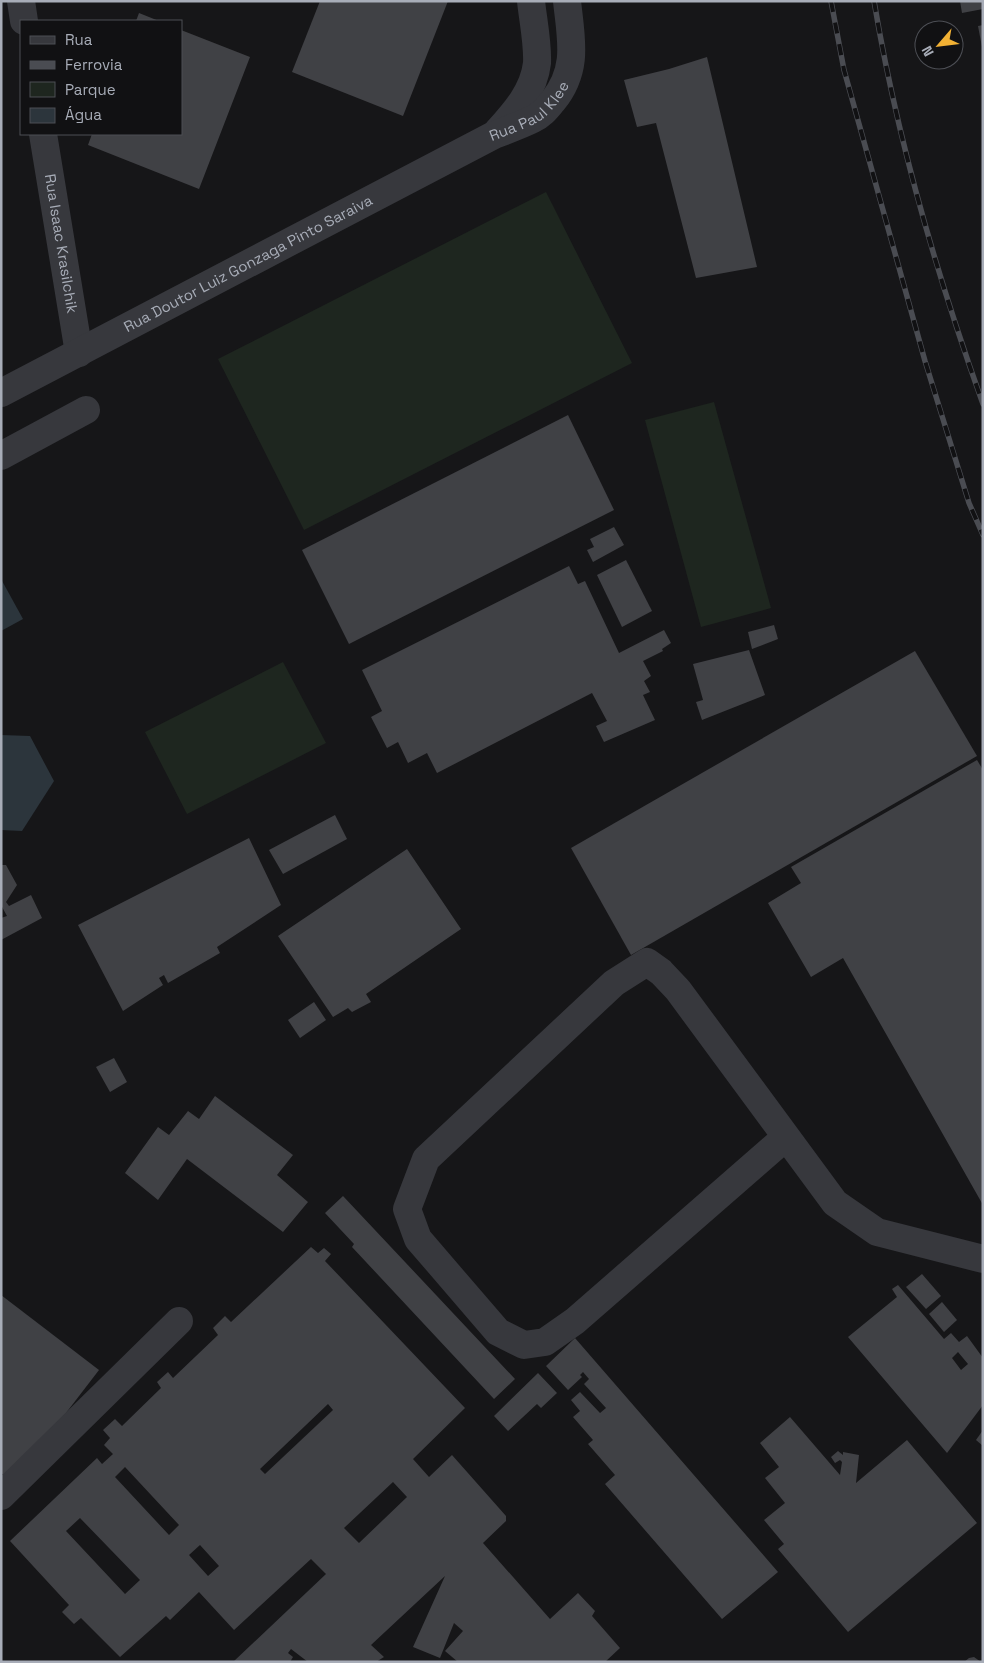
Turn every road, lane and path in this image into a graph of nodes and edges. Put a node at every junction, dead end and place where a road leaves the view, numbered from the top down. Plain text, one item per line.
1 (21, 1) edge
2 (531, 1) edge
3 (567, 1) edge
4 (24, 20) edge
5 (43, 135) edge
6 (494, 135) junction
7 (79, 353) junction
8 (1, 393) edge
9 (86, 410) dead end
10 (1, 456) edge
11 (786, 1137) junction
12 (983, 1259) edge
13 (180, 1321) dead end
14 (1, 1496) edge

1 - 4 street
2 - 6 street, Rua Paul Klee
3 - 6 street, Rua Paul Klee
5 - 7 street, Rua Isaac Krasilchik
6 - 7 street, Rua Doutor Luiz Gonzaga Pinto Saraiva
7 - 8 street, Rua Doutor Luiz Gonzaga Pinto Saraiva
9 - 10 street
11 - 11 street
11 - 12 street
13 - 14 street

